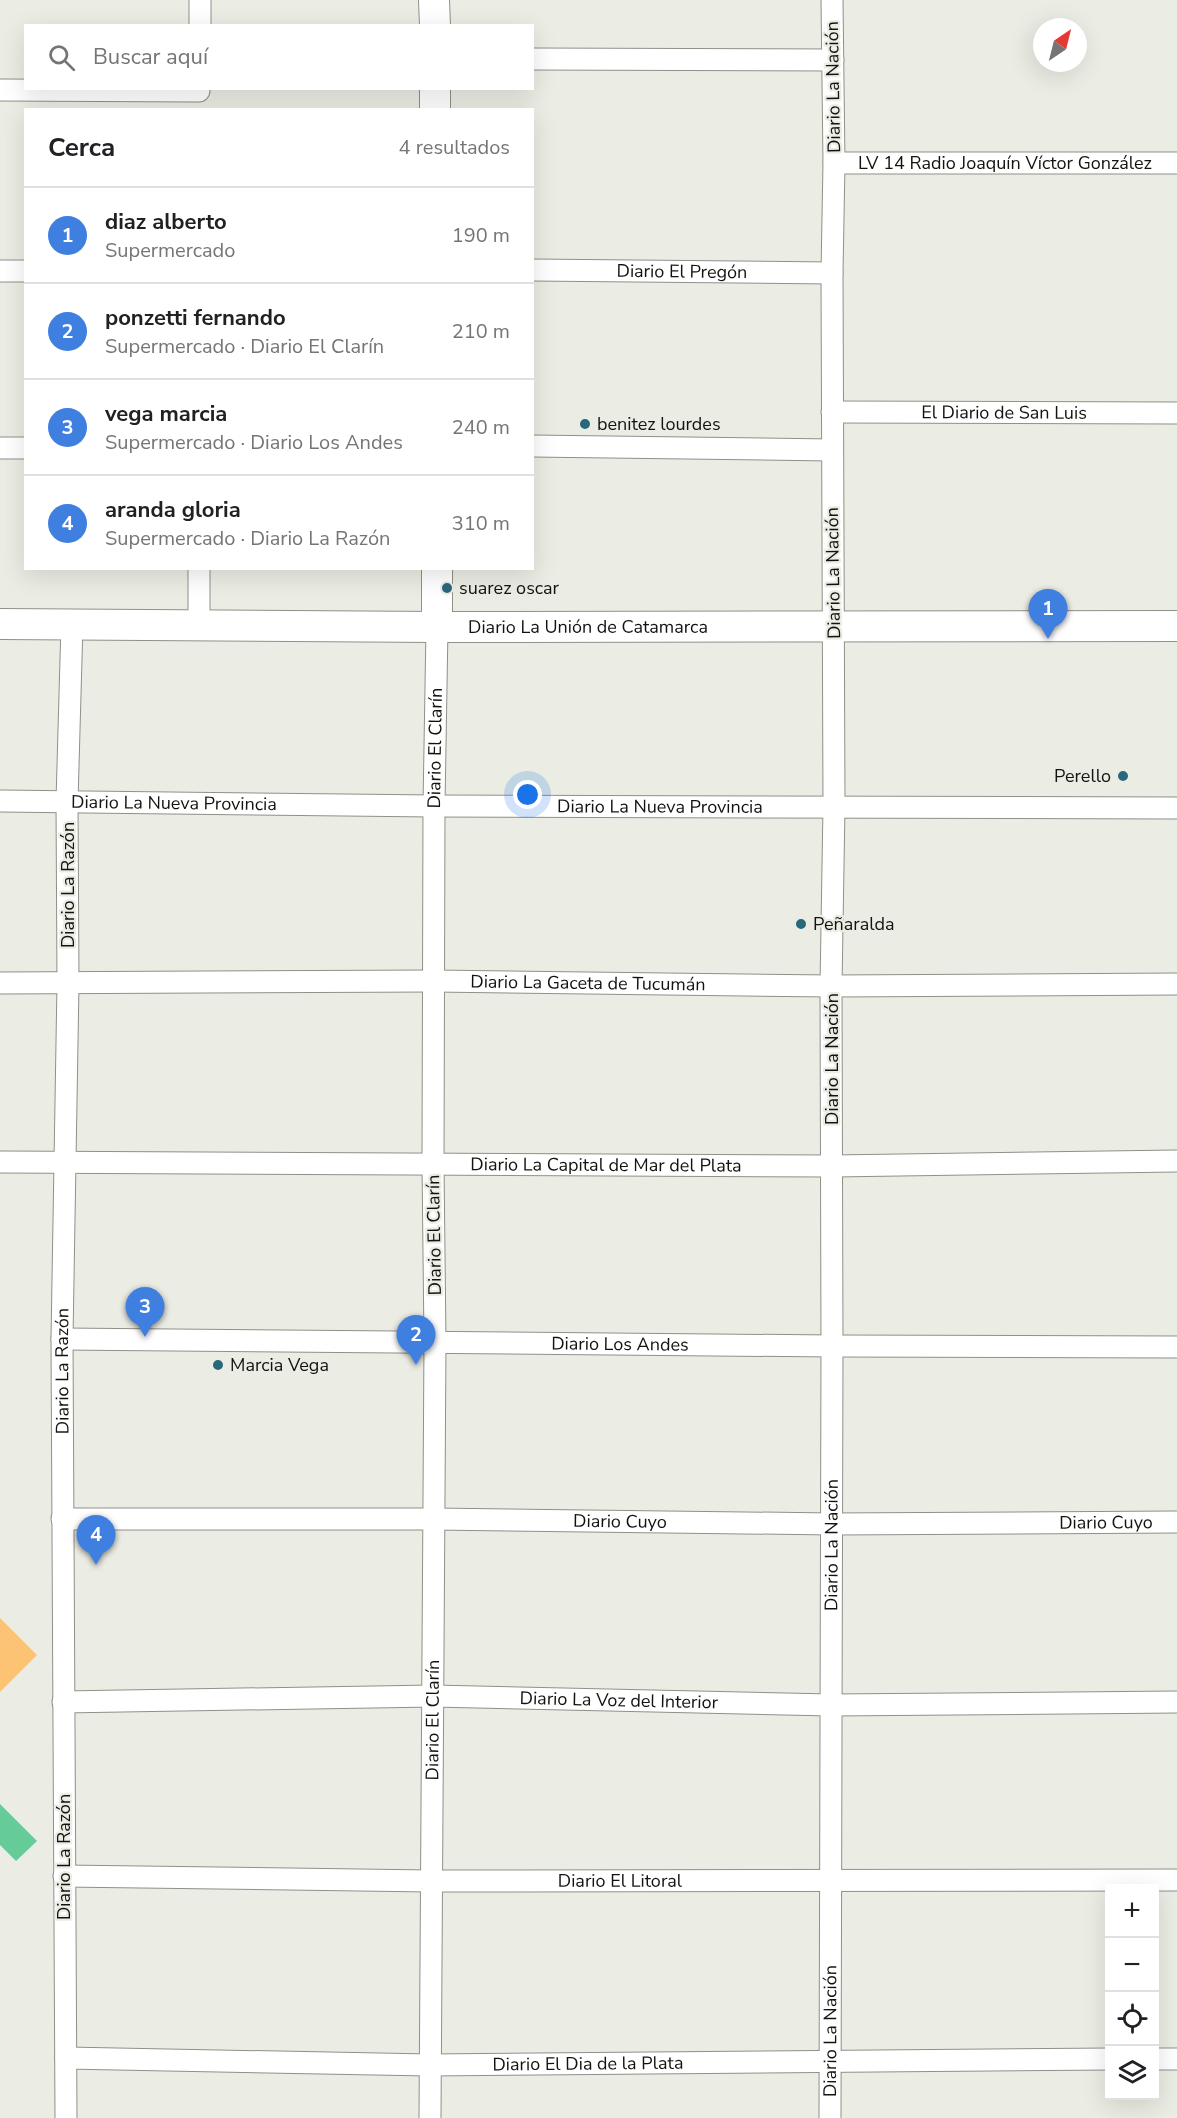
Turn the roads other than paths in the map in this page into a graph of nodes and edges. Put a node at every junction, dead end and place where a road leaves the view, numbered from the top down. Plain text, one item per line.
1 (201, 0) edge
2 (434, 0) edge
3 (832, 0) edge
4 (200, 24) edge
5 (435, 24) edge
6 (534, 59) edge
7 (833, 60) junction
8 (0, 90) edge
9 (435, 90) edge
10 (199, 96) edge
11 (435, 108) edge
12 (834, 163) junction
13 (1177, 163) edge
14 (534, 270) edge
15 (0, 271) edge
16 (24, 271) edge
17 (832, 273) junction
18 (832, 412) junction
19 (1177, 413) edge
20 (534, 446) edge
21 (0, 448) edge
22 (24, 448) edge
23 (832, 450) junction
24 (199, 570) edge
25 (437, 570) edge
26 (0, 624) edge
27 (72, 624) junction
28 (199, 626) junction
29 (1177, 626) edge
30 (437, 627) junction
31 (834, 627) junction
32 (0, 801) edge
33 (68, 801) junction
34 (434, 806) junction
35 (834, 806) junction
36 (1177, 808) edge
37 (434, 981) junction
38 (0, 983) edge
39 (68, 983) junction
40 (1177, 984) edge
41 (831, 986) junction
42 (1177, 1161) edge
43 (0, 1162) edge
44 (66, 1162) junction
45 (433, 1164) junction
46 (832, 1166) junction
47 (62, 1339) junction
48 (435, 1342) junction
49 (832, 1346) junction
50 (1177, 1347) edge
51 (62, 1519) junction
52 (434, 1519) junction
53 (1177, 1522) edge
54 (832, 1524) junction
55 (433, 1696) junction
56 (63, 1702) junction
57 (1177, 1702) edge
58 (831, 1705) junction
59 (64, 1876) junction
60 (1177, 1880) edge
61 (430, 1881) junction
62 (830, 1881) junction
63 (66, 2058) junction
64 (1105, 2059) edge
65 (1159, 2059) edge
66 (1177, 2059) edge
67 (830, 2060) junction
68 (429, 2065) junction
69 (66, 2118) edge
70 (430, 2118) edge
71 (830, 2118) edge

1 - 4 street
2 - 5 street
3 - 7 street, Diario La Nación
6 - 7 street
7 - 12 street, Diario La Nación
8 - 10 street
9 - 11 street
12 - 13 street, LV 14 Radio Joaquín Víctor González
12 - 17 street, Diario La Nación
14 - 17 street, Diario El Pregón
15 - 16 street
17 - 18 street, Diario La Nación
18 - 19 street, El Diario de San Luis
18 - 23 street, Diario La Nación
20 - 23 street
21 - 22 street
23 - 31 street, Diario La Nación
24 - 28 street
25 - 30 street, Diario El Clarín
26 - 27 street, Diario La Unión de Catamarca
27 - 28 street, Diario La Unión de Catamarca
27 - 33 street, Diario La Razón
28 - 30 street, Diario La Unión de Catamarca
29 - 31 street, Diario La Unión de Catamarca
30 - 31 street, Diario La Unión de Catamarca
30 - 34 street, Diario El Clarín
31 - 35 street, Diario La Nación
32 - 33 street, Diario La Nueva Provincia
33 - 34 street, Diario La Nueva Provincia
33 - 39 street, Diario La Razón
34 - 35 street, Diario La Nueva Provincia
34 - 37 street, Diario El Clarín
35 - 36 street, Diario La Nueva Provincia
35 - 41 street, Diario La Nación
37 - 39 street, Diario La Gaceta de Tucumán
37 - 41 street, Diario La Gaceta de Tucumán
37 - 45 street, Diario El Clarín
38 - 39 street, Diario La Gaceta de Tucumán
39 - 44 street, Diario La Razón
40 - 41 street, Diario La Gaceta de Tucumán
41 - 46 street, Diario La Nación
42 - 46 street, Diario La Capital de Mar del Plata
43 - 44 street, Diario La Capital de Mar del Plata
44 - 45 street, Diario La Capital de Mar del Plata
44 - 47 street, Diario La Razón
45 - 46 street, Diario La Capital de Mar del Plata
45 - 48 street, Diario El Clarín
46 - 49 street, Diario La Nación
47 - 48 street, Diario Los Andes
47 - 51 street, Diario La Razón
48 - 49 street, Diario Los Andes
48 - 52 street, Diario El Clarín
49 - 50 street, Diario Los Andes
49 - 54 street, Diario La Nación
51 - 52 street, Diario Cuyo
51 - 56 street, Diario La Razón
52 - 54 street, Diario Cuyo
52 - 55 street, Diario El Clarín
53 - 54 street, Diario Cuyo
54 - 58 street, Diario La Nación
55 - 56 street, Diario La Voz del Interior
55 - 58 street, Diario La Voz del Interior
55 - 61 street, Diario El Clarín
56 - 59 street, Diario La Razón
57 - 58 street, Diario La Voz del Interior
58 - 62 street, Diario La Nación
59 - 61 street, Diario El Litoral
59 - 63 street, Diario La Razón
60 - 62 street, Diario El Litoral
61 - 62 street, Diario El Litoral
61 - 68 street, Diario El Clarín
62 - 67 street, Diario La Nación
63 - 68 street, Diario El Dia de la Plata
63 - 69 street, Diario La Razón
64 - 67 street, Diario El Dia de la Plata
65 - 66 street
67 - 68 street, Diario El Dia de la Plata
67 - 71 street, Diario La Nación
68 - 70 street, Diario El Clarín

